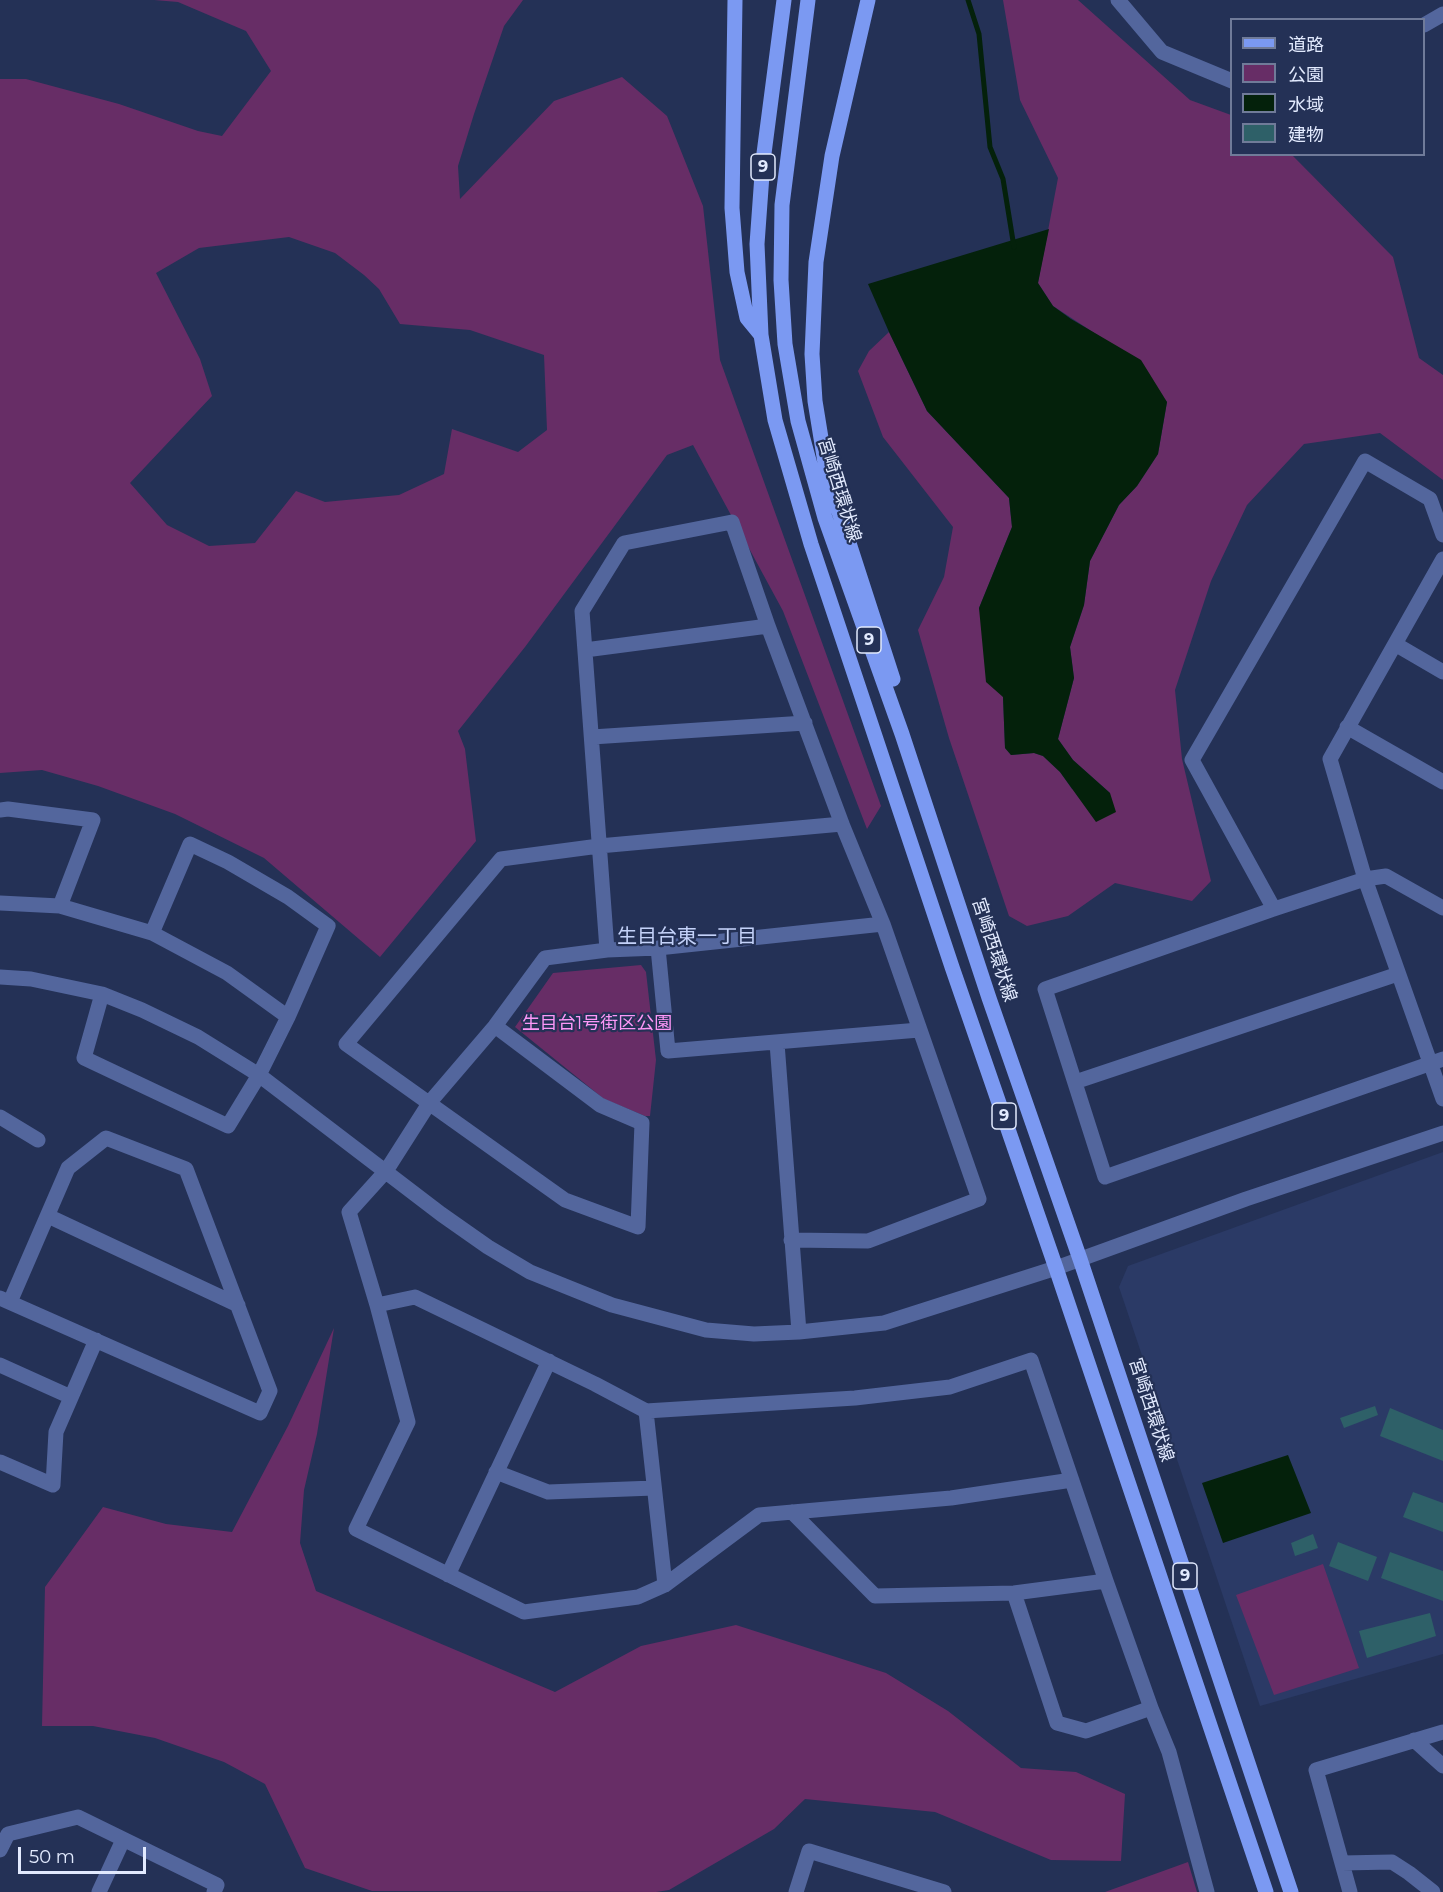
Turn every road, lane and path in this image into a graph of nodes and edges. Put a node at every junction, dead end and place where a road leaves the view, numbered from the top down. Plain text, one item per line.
1 (735, 0) edge
2 (784, 0) edge
3 (808, 0) edge
4 (868, 0) edge
5 (1118, 0) edge
6 (1443, 14) edge
7 (1425, 24) edge
8 (1230, 80) edge
9 (761, 335) junction
10 (1443, 535) edge
11 (1443, 559) edge
12 (768, 626) junction
13 (1395, 644) junction
14 (585, 650) junction
15 (1443, 672) edge
16 (805, 723) junction
17 (1347, 727) junction
18 (902, 734) junction
19 (592, 738) junction
20 (1443, 782) edge
21 (0, 810) edge
22 (842, 824) junction
23 (599, 846) junction
24 (1365, 879) junction
25 (0, 903) edge
26 (60, 906) junction
27 (1443, 908) edge
28 (1274, 909) junction
29 (883, 924) junction
30 (152, 933) junction
31 (658, 948) junction
32 (607, 950) junction
33 (1398, 974) junction
34 (0, 977) edge
35 (102, 994) junction
36 (288, 1017) junction
37 (495, 1026) junction
38 (919, 1030) junction
39 (777, 1043) junction
40 (1436, 1061) edge
41 (259, 1075) junction
42 (1075, 1082) junction
43 (1443, 1099) edge
44 (430, 1102) junction
45 (0, 1117) edge
46 (1443, 1133) edge
47 (38, 1140) dead end
48 (386, 1172) junction
49 (48, 1216) junction
50 (791, 1240) junction
51 (1080, 1259) junction
52 (1056, 1268) junction
53 (5, 1300) edge
54 (238, 1305) junction
55 (377, 1305) junction
56 (799, 1332) junction
57 (96, 1340) junction
58 (549, 1361) junction
59 (0, 1365) edge
60 (71, 1397) junction
61 (646, 1411) junction
62 (0, 1462) edge
63 (496, 1473) junction
64 (1072, 1480) junction
65 (654, 1488) junction
66 (792, 1512) junction
67 (448, 1575) junction
68 (1106, 1581) junction
69 (664, 1585) junction
70 (1014, 1593) junction
71 (1151, 1708) junction
72 (1443, 1732) edge
73 (1414, 1740) junction
74 (1443, 1766) edge
75 (123, 1840) junction
76 (0, 1850) edge
77 (1342, 1863) junction
78 (99, 1892) edge
79 (214, 1892) edge
80 (796, 1892) edge
81 (944, 1892) edge
82 (1208, 1892) edge
83 (1266, 1892) edge
84 (1291, 1892) edge
85 (1350, 1892) edge
86 (1433, 1892) edge

1 - 9 main road
2 - 9 main road, 9
3 - 18 main road, 宮崎西環状線 / 9
4 - 18 main road
5 - 8 street
6 - 7 street
9 - 52 main road, 9
10 - 28 street
11 - 13 street
12 - 14 street
12 - 14 street
12 - 16 street
13 - 15 street
13 - 17 street
14 - 19 street
16 - 19 street
16 - 22 street
17 - 20 street
17 - 24 street
18 - 51 main road, 宮崎西環状線 / 9
19 - 23 street
21 - 26 street
22 - 23 street
22 - 29 street
23 - 32 street
23 - 44 street
24 - 27 street
24 - 28 street
24 - 33 street
25 - 26 street
26 - 30 street
28 - 42 street
29 - 31 street
29 - 38 street
30 - 36 street
30 - 36 street
31 - 32 street
31 - 39 street
32 - 37 street
33 - 40 street
33 - 42 street
34 - 35 street
35 - 41 street
35 - 41 street
36 - 41 street
37 - 44 street
37 - 44 street
38 - 39 street
38 - 50 street
39 - 50 street
40 - 42 street
40 - 43 street
41 - 48 street
44 - 48 street
45 - 47 street
46 - 51 street
48 - 55 street
48 - 56 street
49 - 53 street
49 - 54 street
49 - 54 street
50 - 56 street
51 - 52 street
51 - 84 main road, 宮崎西環状線 / 9
52 - 56 street
52 - 83 main road, 9
53 - 57 street
54 - 57 street
55 - 58 street
55 - 67 street
57 - 60 street
58 - 61 street
58 - 63 street
59 - 60 street
60 - 62 street
61 - 64 street
61 - 65 street
63 - 65 street
63 - 67 street
64 - 66 street
64 - 68 street
65 - 69 street
66 - 69 street
66 - 70 street
67 - 69 street
68 - 70 street
68 - 71 street
70 - 71 street
71 - 82 street
72 - 73 street
73 - 74 street
73 - 77 street
75 - 76 street
75 - 78 street
75 - 79 street
77 - 85 street
77 - 86 street
80 - 81 street

